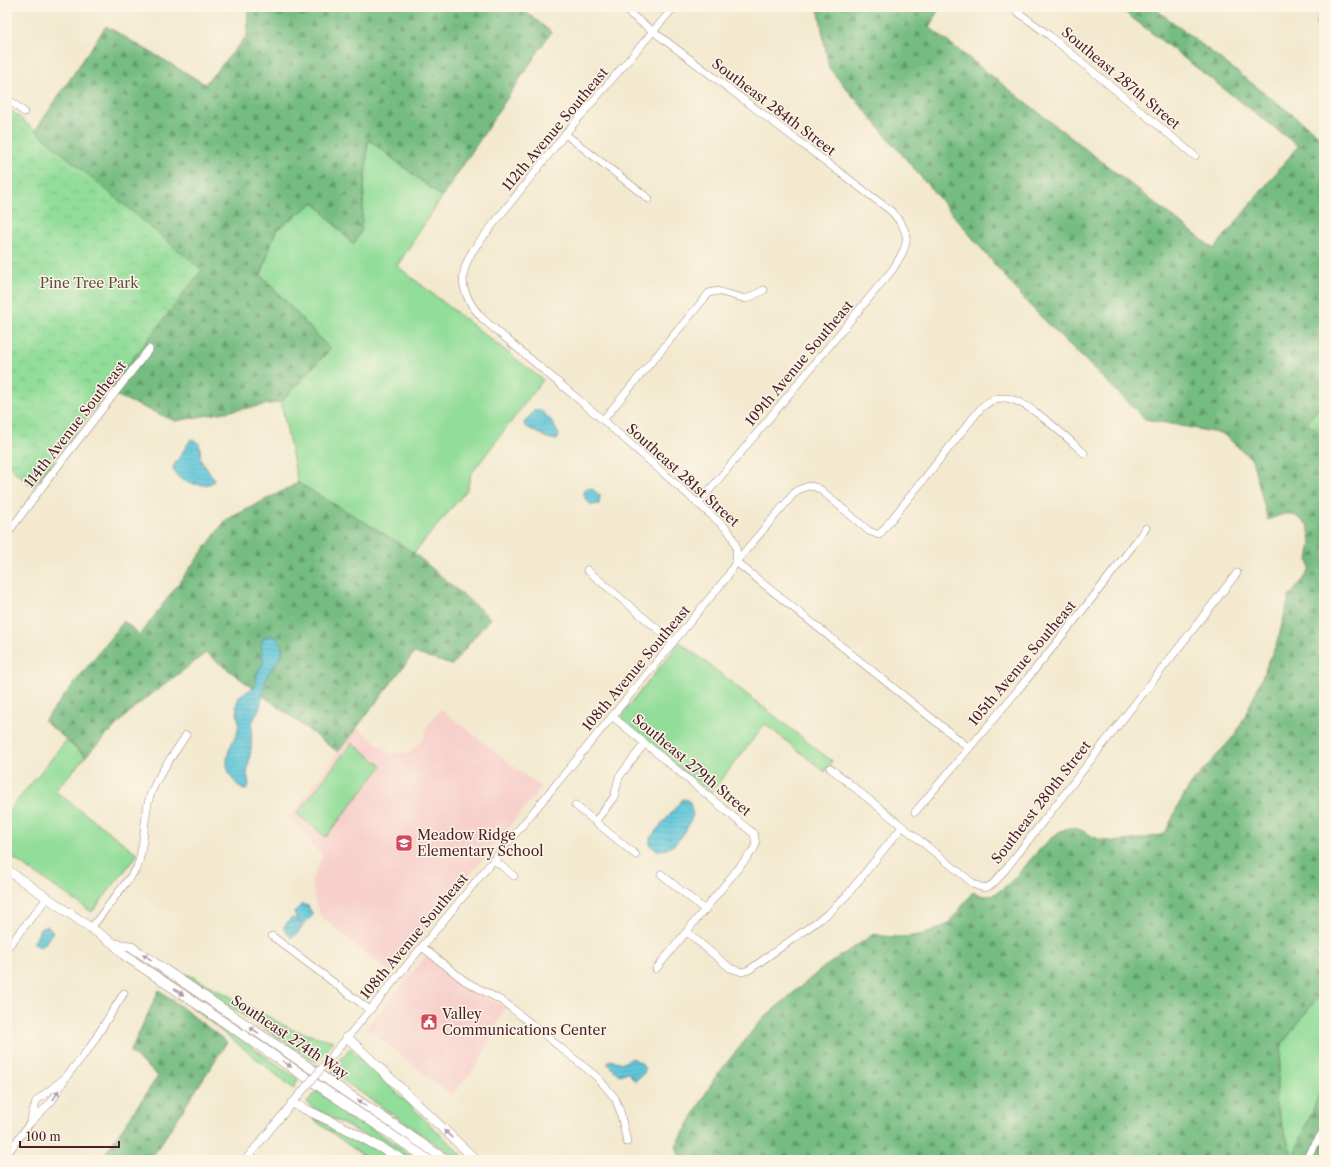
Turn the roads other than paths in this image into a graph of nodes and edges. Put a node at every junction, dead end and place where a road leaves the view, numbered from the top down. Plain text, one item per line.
1 (621, 7) edge
2 (674, 7) edge
3 (1011, 7) edge
4 (1324, 9) edge
5 (1324, 28) edge
6 (653, 32) junction
7 (7, 98) edge
8 (24, 112) dead end
9 (565, 134) junction
10 (1195, 156) dead end
11 (649, 199) dead end
12 (906, 233) joint
13 (464, 272) joint
14 (764, 290) dead end
15 (149, 349) dead end
16 (603, 420) junction
17 (1084, 452) dead end
18 (698, 504) junction
19 (1146, 528) dead end
20 (7, 534) edge
21 (736, 562) junction
22 (587, 570) dead end
23 (1237, 573) dead end
24 (673, 642) junction
25 (612, 716) junction
26 (186, 734) dead end
27 (645, 743) junction
28 (969, 748) junction
29 (830, 768) dead end
30 (575, 805) dead end
31 (915, 812) dead end
32 (595, 822) junction
33 (902, 827) junction
34 (636, 854) dead end
35 (494, 860) junction
36 (7, 870) edge
37 (661, 874) dead end
38 (514, 876) dead end
39 (48, 897) junction
40 (705, 910) junction
41 (92, 927) junction
42 (687, 932) junction
43 (272, 936) dead end
44 (114, 944) junction
45 (422, 947) junction
46 (7, 948) edge
47 (656, 969) dead end
48 (124, 993) dead end
49 (370, 1010) junction
50 (347, 1037) junction
51 (66, 1077) junction
52 (292, 1103) junction
53 (30, 1123) junction
54 (1324, 1130) edge
55 (626, 1142) dead end
56 (7, 1154) edge
57 (245, 1160) edge
58 (403, 1160) edge
59 (429, 1160) edge
60 (446, 1160) edge
61 (476, 1160) edge
62 (1304, 1160) edge

1 - 6 street, Southeast 284th Street
2 - 6 street, 112th Avenue Southeast
3 - 10 street, Southeast 287th Street
4 - 5 street
6 - 9 street, 112th Avenue Southeast
6 - 12 street, Southeast 284th Street
7 - 8 street
9 - 11 street
9 - 13 street, 112th Avenue Southeast
12 - 18 street, 109th Avenue Southeast
13 - 16 street, Southeast 281st Street
14 - 16 street
15 - 20 street, 114th Avenue Southeast
16 - 18 street, Southeast 281st Street
17 - 21 street, 108th Avenue Southeast
18 - 21 street, Southeast 281st Street
19 - 28 street, 105th Avenue Southeast
21 - 24 street, 108th Avenue Southeast
21 - 28 street
22 - 24 street
23 - 33 street, Southeast 280th Street
24 - 25 street, 108th Avenue Southeast
25 - 27 street, Southeast 279th Street
25 - 35 street, 108th Avenue Southeast
26 - 41 street
27 - 32 street
27 - 40 street, Southeast 279th Street
28 - 31 street, 105th Avenue Southeast
29 - 33 street, Southeast 280th Street
30 - 32 street
32 - 34 street
33 - 42 street
35 - 38 street
35 - 45 street, 108th Avenue Southeast
36 - 39 main road, Southeast 274th Way
37 - 40 street
39 - 41 main road, Southeast 274th Way
39 - 46 street
40 - 42 street
41 - 44 main road, Southeast 274th Way
42 - 47 street
43 - 49 street
44 -> 59 main road, Southeast 274th Way
60 -> 44 main road, Southeast 274th Way
45 - 49 street, 108th Avenue Southeast
45 - 55 street
48 - 51 street
49 - 50 street, 108th Avenue Southeast
50 - 52 street, 108th Avenue Southeast, bridge
61 -> 50 main road
53 -> 51 street
51 - 53 street
52 - 57 street, 108th Avenue Southeast
52 - 58 main road
53 - 56 street
54 - 62 street

